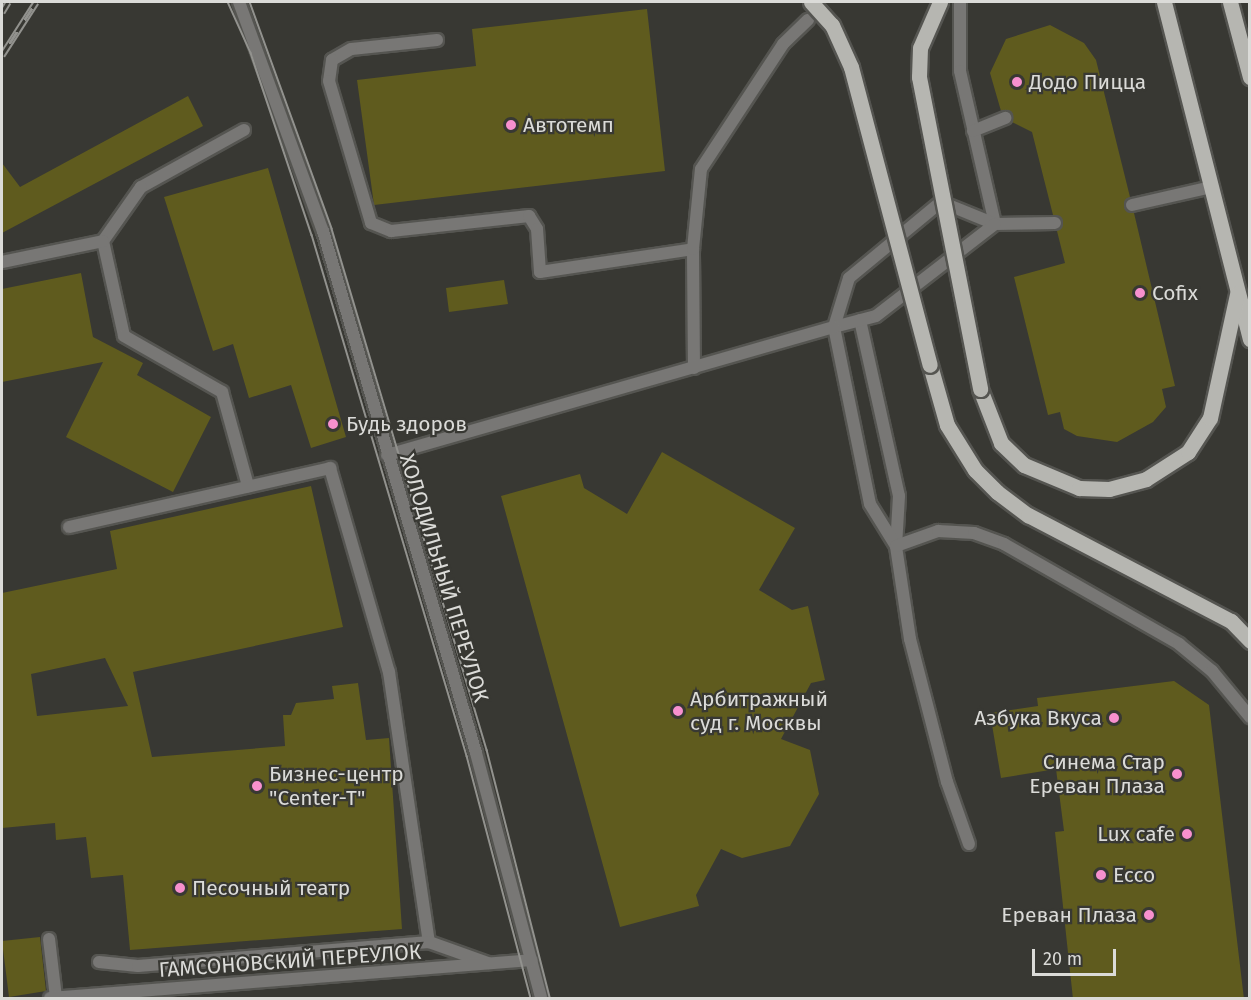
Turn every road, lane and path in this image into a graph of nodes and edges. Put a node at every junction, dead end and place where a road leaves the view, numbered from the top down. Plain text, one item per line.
1 (239, 2) edge
2 (811, 2) edge
3 (940, 2) edge
4 (960, 2) edge
5 (1164, 2) edge
6 (1230, 2) edge
7 (808, 20) dead end
8 (437, 40) dead end
9 (1250, 77) edge
10 (1005, 118) dead end
11 (244, 130) dead end
12 (973, 131) junction
13 (1211, 187) junction
14 (1132, 205) dead end
15 (1055, 223) dead end
16 (995, 224) junction
17 (103, 241) junction
18 (693, 249) junction
19 (2, 262) edge
20 (1237, 294) junction
21 (860, 320) junction
22 (834, 327) junction
23 (1250, 339) edge
24 (694, 368) junction
25 (387, 455) junction
26 (248, 486) junction
27 (69, 527) dead end
28 (896, 546) junction
29 (1250, 641) edge
30 (1250, 717) edge
31 (969, 844) dead end
32 (49, 939) dead end
33 (429, 942) junction
34 (532, 960) junction
35 (99, 962) dead end
36 (498, 965) junction
37 (56, 998) edge
38 (50, 999) edge
39 (541, 999) edge

1 - 25 street, ХОЛОДИЛЬНЫЙ ПЕРЕУЛОК
2 - 29 main road, bridge
3 - 20 main road, bridge
4 - 12 street
5 - 13 main road
6 - 9 main road
7 - 18 street
8 - 18 street
10 - 12 street
11 - 17 street
12 - 16 street
13 - 14 street
13 - 20 main road
15 - 16 street
16 - 21 street
16 - 22 street
17 - 19 street
17 - 26 street
18 - 24 street
20 - 23 main road
21 - 22 street
21 - 28 street
22 - 24 street
22 - 28 street
24 - 25 street
25 - 34 street, ХОЛОДИЛЬНЫЙ ПЕРЕУЛОК
26 - 27 street
26 - 33 street
28 - 30 street
28 - 31 street
32 - 37 street
33 - 35 street
33 - 36 street
34 - 36 street, ГАМСОНОВСКИЙ ПЕРЕУЛОК
34 - 39 street, ХОЛОДИЛЬНЫЙ ПЕРЕУЛОК
36 - 37 street, ГАМСОНОВСКИЙ ПЕРЕУЛОК
37 - 38 street, ГАМСОНОВСКИЙ ПЕРЕУЛОК

